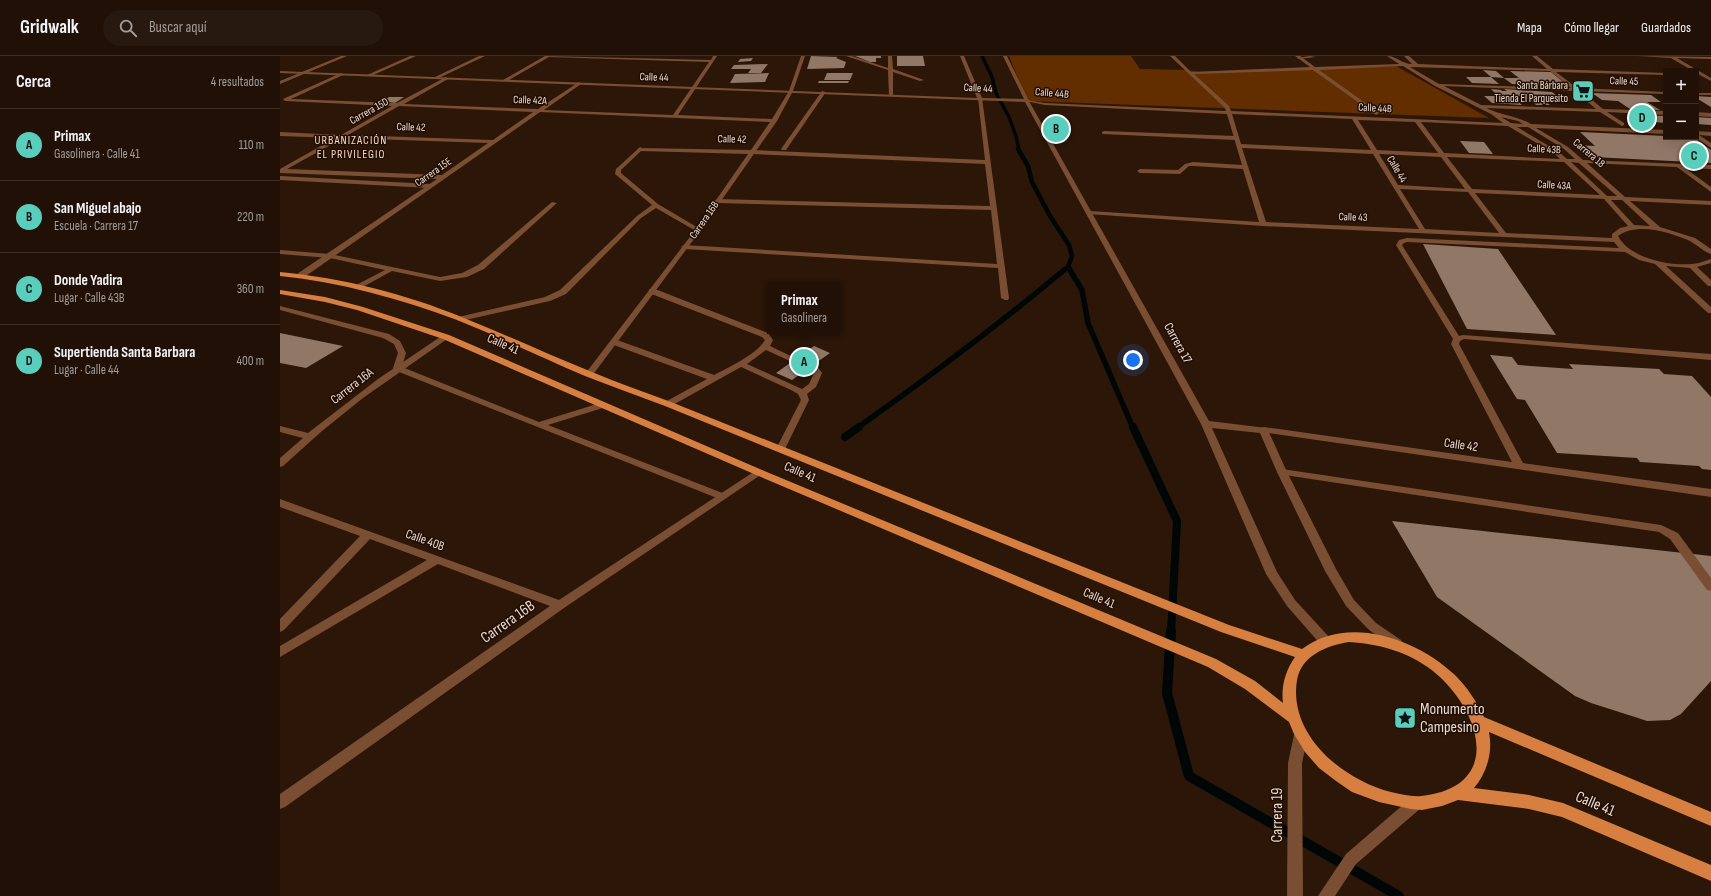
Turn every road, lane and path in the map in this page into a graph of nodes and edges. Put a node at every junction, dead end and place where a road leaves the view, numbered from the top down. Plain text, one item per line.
1 (345, 56) edge
2 (414, 56) edge
3 (483, 56) edge
4 (548, 56) edge
5 (716, 56) edge
6 (803, 56) edge
7 (848, 56) edge
8 (890, 56) edge
9 (962, 56) edge
10 (1005, 56) edge
11 (1172, 56) edge
12 (1389, 56) edge
13 (1406, 56) edge
14 (1534, 56) edge
15 (1639, 56) edge
16 (1670, 56) edge
17 (1298, 57) edge
18 (1314, 57) dead end
19 (1711, 58) edge
20 (712, 61) junction
21 (870, 63) junction
22 (890, 63) junction
23 (1404, 65) junction
24 (1417, 66) junction
25 (1691, 68) edge
26 (1314, 69) junction
27 (891, 70) junction
28 (1551, 70) junction
29 (280, 72) edge
30 (303, 73) junction
31 (1190, 73) junction
32 (1699, 73) edge
33 (341, 74) junction
34 (1663, 74) edge
35 (1702, 75) junction
36 (1711, 75) edge
37 (369, 76) junction
38 (436, 78) junction
39 (446, 78) junction
40 (505, 80) junction
41 (922, 80) dead end
42 (1711, 80) edge
43 (280, 83) edge
44 (579, 83) junction
45 (1437, 85) junction
46 (694, 88) junction
47 (1575, 90) junction
48 (791, 91) junction
49 (824, 92) junction
50 (1663, 93) edge
51 (1699, 94) edge
52 (1711, 94) edge
53 (891, 95) junction
54 (982, 98) junction
55 (1028, 101) junction
56 (283, 102) edge
57 (401, 105) junction
58 (1478, 106) junction
59 (539, 110) junction
60 (1227, 110) junction
61 (1602, 111) junction
62 (1376, 113) junction
63 (1493, 113) junction
64 (1663, 113) edge
65 (1699, 114) edge
66 (1711, 115) edge
67 (674, 117) junction
68 (1354, 118) junction
69 (1500, 119) junction
70 (1416, 120) junction
71 (1520, 120) junction
72 (774, 121) junction
73 (1508, 124) junction
74 (1622, 124) junction
75 (1530, 125) junction
76 (1663, 126) edge
77 (1699, 127) edge
78 (1711, 128) edge
79 (1663, 132) edge
80 (1104, 133) dead end
81 (280, 134) edge
82 (1699, 134) edge
83 (1711, 134) edge
84 (344, 136) junction
85 (1699, 136) edge
86 (1235, 138) junction
87 (494, 142) junction
88 (1238, 146) junction
89 (1711, 146) edge
90 (784, 149) dead end
91 (1375, 151) junction
92 (752, 152) junction
93 (1442, 154) junction
94 (1566, 160) junction
95 (1583, 161) junction
96 (987, 162) junction
97 (1678, 165) junction
98 (1244, 167) junction
99 (1711, 167) edge
100 (280, 171) edge
101 (1140, 171) dead end
102 (444, 177) junction
103 (280, 178) edge
104 (430, 186) junction
105 (1397, 187) junction
106 (1711, 190) edge
107 (1471, 191) junction
108 (1606, 198) junction
109 (1625, 199) junction
110 (717, 201) junction
111 (1711, 203) edge
112 (554, 204) dead end
113 (656, 205) junction
114 (994, 208) junction
115 (1090, 213) junction
116 (1262, 224) junction
117 (1633, 228) junction
118 (1658, 229) junction
119 (698, 230) junction
120 (1423, 231) junction
121 (1503, 234) junction
122 (1615, 240) junction
123 (1700, 243) junction
124 (1711, 244) edge
125 (684, 247) junction
126 (1625, 250) junction
127 (280, 252) edge
128 (1711, 252) edge
129 (330, 256) junction
130 (1711, 261) edge
131 (1657, 262) junction
132 (1001, 266) junction
133 (1692, 266) junction
134 (391, 269) junction
135 (280, 274) edge
136 (300, 276) junction
137 (1711, 284) edge
138 (358, 288) junction
139 (652, 291) junction
140 (280, 292) edge
141 (1005, 298) dead end
142 (280, 308) edge
143 (1711, 311) edge
144 (460, 319) junction
145 (446, 337) junction
146 (1457, 339) junction
147 (614, 342) junction
148 (766, 347) junction
149 (1711, 357) edge
150 (795, 360) dead end
151 (741, 364) junction
152 (812, 365) dead end
153 (397, 368) junction
154 (589, 374) junction
155 (713, 378) junction
156 (802, 393) junction
157 (668, 404) junction
158 (603, 405) junction
159 (1206, 424) junction
160 (539, 425) junction
161 (280, 429) edge
162 (1264, 430) junction
163 (309, 436) junction
164 (781, 449) junction
165 (280, 464) edge
166 (1520, 466) junction
167 (758, 472) junction
168 (1282, 472) junction
169 (1711, 493) edge
170 (721, 496) junction
171 (280, 503) edge
172 (368, 534) junction
173 (437, 559) junction
174 (1711, 587) edge
175 (560, 606) junction
176 (280, 627) edge
177 (1326, 642) junction
178 (1400, 647) junction
179 (280, 652) edge
180 (1304, 655) junction
181 (1292, 718) junction
182 (1480, 722) junction
183 (1301, 735) junction
184 (1458, 793) junction
185 (280, 802) edge
186 (1416, 803) junction
187 (1711, 819) edge
188 (1711, 873) edge
189 (1294, 896) edge
190 (1326, 896) edge

1 - 30 street
2 - 37 street
3 - 38 street
4 - 20 street
4 - 40 street
5 - 20 street
6 - 48 street, Carrera 16B
7 - 21 street
8 - 22 street
9 - 54 street
10 - 55 street, Carrera 17
11 - 31 street
12 - 23 street, Carrera 18
13 - 24 street
14 - 28 street
15 - 16 street
16 - 19 street
16 - 25 street
17 - 18 street
17 - 26 street
20 - 46 street
21 - 22 street
21 - 27 street
22 - 27 street
23 - 24 street
23 - 26 street
23 - 45 street, Carrera 18
24 - 28 street
26 - 31 street
26 - 62 street
27 - 41 street
27 - 53 street
28 - 34 street
28 - 47 street
29 - 30 street, Calle 44
30 - 33 street, Calle 44
30 - 43 street
31 - 60 street
32 - 35 street
33 - 37 street, Calle 44
33 - 56 street
35 - 36 street
35 - 42 street
37 - 38 street, Calle 44
38 - 39 street, Calle 44
39 - 40 street, Calle 44
39 - 57 street, Carrera 15D
40 - 44 street, Calle 44
44 - 46 street, Calle 44
44 - 59 street, Carrera 15E
45 - 47 street, Calle 45
45 - 58 street, Carrera 18
46 - 48 street, Calle 44
46 - 67 street
47 - 50 street, Calle 45
47 - 61 street
48 - 49 street, Calle 44
48 - 72 street, Carrera 16B
49 - 53 street, Calle 44
49 - 90 street
51 - 52 street
53 - 54 street, Calle 44
54 - 55 street, Calle 44
54 - 96 street
55 - 60 street, Calle 44B
55 - 115 street, Carrera 17
56 - 57 street, Calle 42A
57 - 59 street, Calle 42A
57 - 84 street, Carrera 15D
58 - 61 street
58 - 63 street, Carrera 18
59 - 67 street, Calle 42A
59 - 87 street, Carrera 15E
60 - 62 street, Calle 44B
60 - 68 street, Calle 44B
60 - 86 street
61 - 64 street
61 - 74 street
62 - 69 street, Calle 44B
63 - 69 street, Carrera 18
63 - 71 street, Carrera 18
65 - 66 street
67 - 72 street, Calle 42A
68 - 70 street, Calle 44B
68 - 91 street, Calle 44
69 - 71 street, Calle 44B
69 - 73 street, Carrera 18
70 - 73 street, Calle 44B
70 - 93 street
71 - 74 street, Calle 44B
71 - 75 street, Carrera 18
72 - 92 street, Carrera 16B
73 - 75 street, Calle 44B
73 - 94 street, Carrera 18
74 - 76 street, Calle 44B
75 - 79 street, Calle 44B
75 - 95 street, Carrera 18
77 - 78 street
80 - 86 street
81 - 84 street, Calle 42
82 - 83 street
84 - 87 street, Calle 42
84 - 100 street, Carrera 15D
85 - 89 street
86 - 88 street
87 - 102 street, Carrera 15E
88 - 91 street, Calle 43B
88 - 98 street
91 - 93 street, Calle 43B
91 - 105 street, Calle 44
92 - 96 street, Calle 42
92 - 110 street, Carrera 16B
92 - 113 street, Calle 42
93 - 94 street, Calle 43B
93 - 107 street
94 - 95 street, Calle 43B
94 - 108 street, Carrera 18
95 - 97 street, Calle 43B
95 - 109 street, Carrera 18
96 - 114 street
97 - 99 street, Calle 43B
97 - 106 street
98 - 101 street
98 - 116 street
100 - 102 street
102 - 104 street, Carrera 15E
103 - 104 street
104 - 129 street, Carrera 15E
105 - 107 street, Calle 43A
105 - 120 street, Calle 44
107 - 108 street, Calle 43A
107 - 121 street
108 - 109 street, Calle 43A
108 - 117 street, Carrera 18
109 - 111 street, Calle 43A
109 - 118 street, Carrera 18
110 - 114 street
110 - 119 street, Carrera 16B
112 - 134 street
113 - 119 street
113 - 144 street
114 - 132 street
115 - 116 street, Calle 43
115 - 159 street, Carrera 17
116 - 120 street, Calle 43
117 - 118 street
117 - 122 street
118 - 123 street
119 - 125 street, Carrera 16B
120 - 121 street, Calle 43
121 - 122 street, Calle 43
122 - 126 street
123 - 124 street
123 - 128 street
125 - 132 street
125 - 139 street, Carrera 16B
126 - 131 street
126 - 146 street
127 - 129 street
129 - 134 street
129 - 136 street, Carrera 15E
130 - 133 street
131 - 133 street
131 - 143 street
132 - 141 street
133 - 137 street
134 - 138 street
135 - 136 main road, Calle 41
136 - 138 main road, Calle 41
138 - 144 main road, Calle 41
139 - 147 street, Carrera 16B
139 - 148 street
140 - 145 main road, Calle 41
142 - 153 street
144 - 154 main road, Calle 41
145 - 153 street, Carrera 16A
145 - 158 main road, Calle 41
146 - 149 street
146 - 166 street
147 - 154 street, Carrera 16B
147 - 155 street
148 - 150 street
148 - 151 street
151 - 155 street
151 - 156 street
152 - 156 street
153 - 160 street
153 - 163 street, Carrera 16A
154 - 157 main road, Calle 41
155 - 157 street
156 - 164 street
157 - 164 main road, Calle 41
158 - 160 street
158 - 167 main road, Calle 41
159 - 162 street, Calle 42
159 - 177 street, Carrera 17
160 - 170 street
161 - 163 street
162 - 166 street, Calle 42
162 - 168 street
163 - 165 street, Carrera 16A
164 - 180 main road, Calle 41
166 - 169 street, Calle 42
167 - 170 street, Carrera 16B
167 - 181 main road, Calle 41
168 - 174 street
168 - 178 street
170 - 175 street, Carrera 16B
171 - 172 street, Calle 40B
172 - 173 street, Calle 40B
172 - 176 street
173 - 175 street, Calle 40B
173 - 179 street
175 - 185 street, Carrera 16B
177 - 178 main road
177 - 180 main road
178 - 182 main road
180 - 181 main road
181 - 183 main road
182 - 184 main road
182 - 187 main road
183 - 186 main road
183 - 189 street, Carrera 19
184 - 186 main road
184 - 188 main road, Calle 41
186 - 190 street

